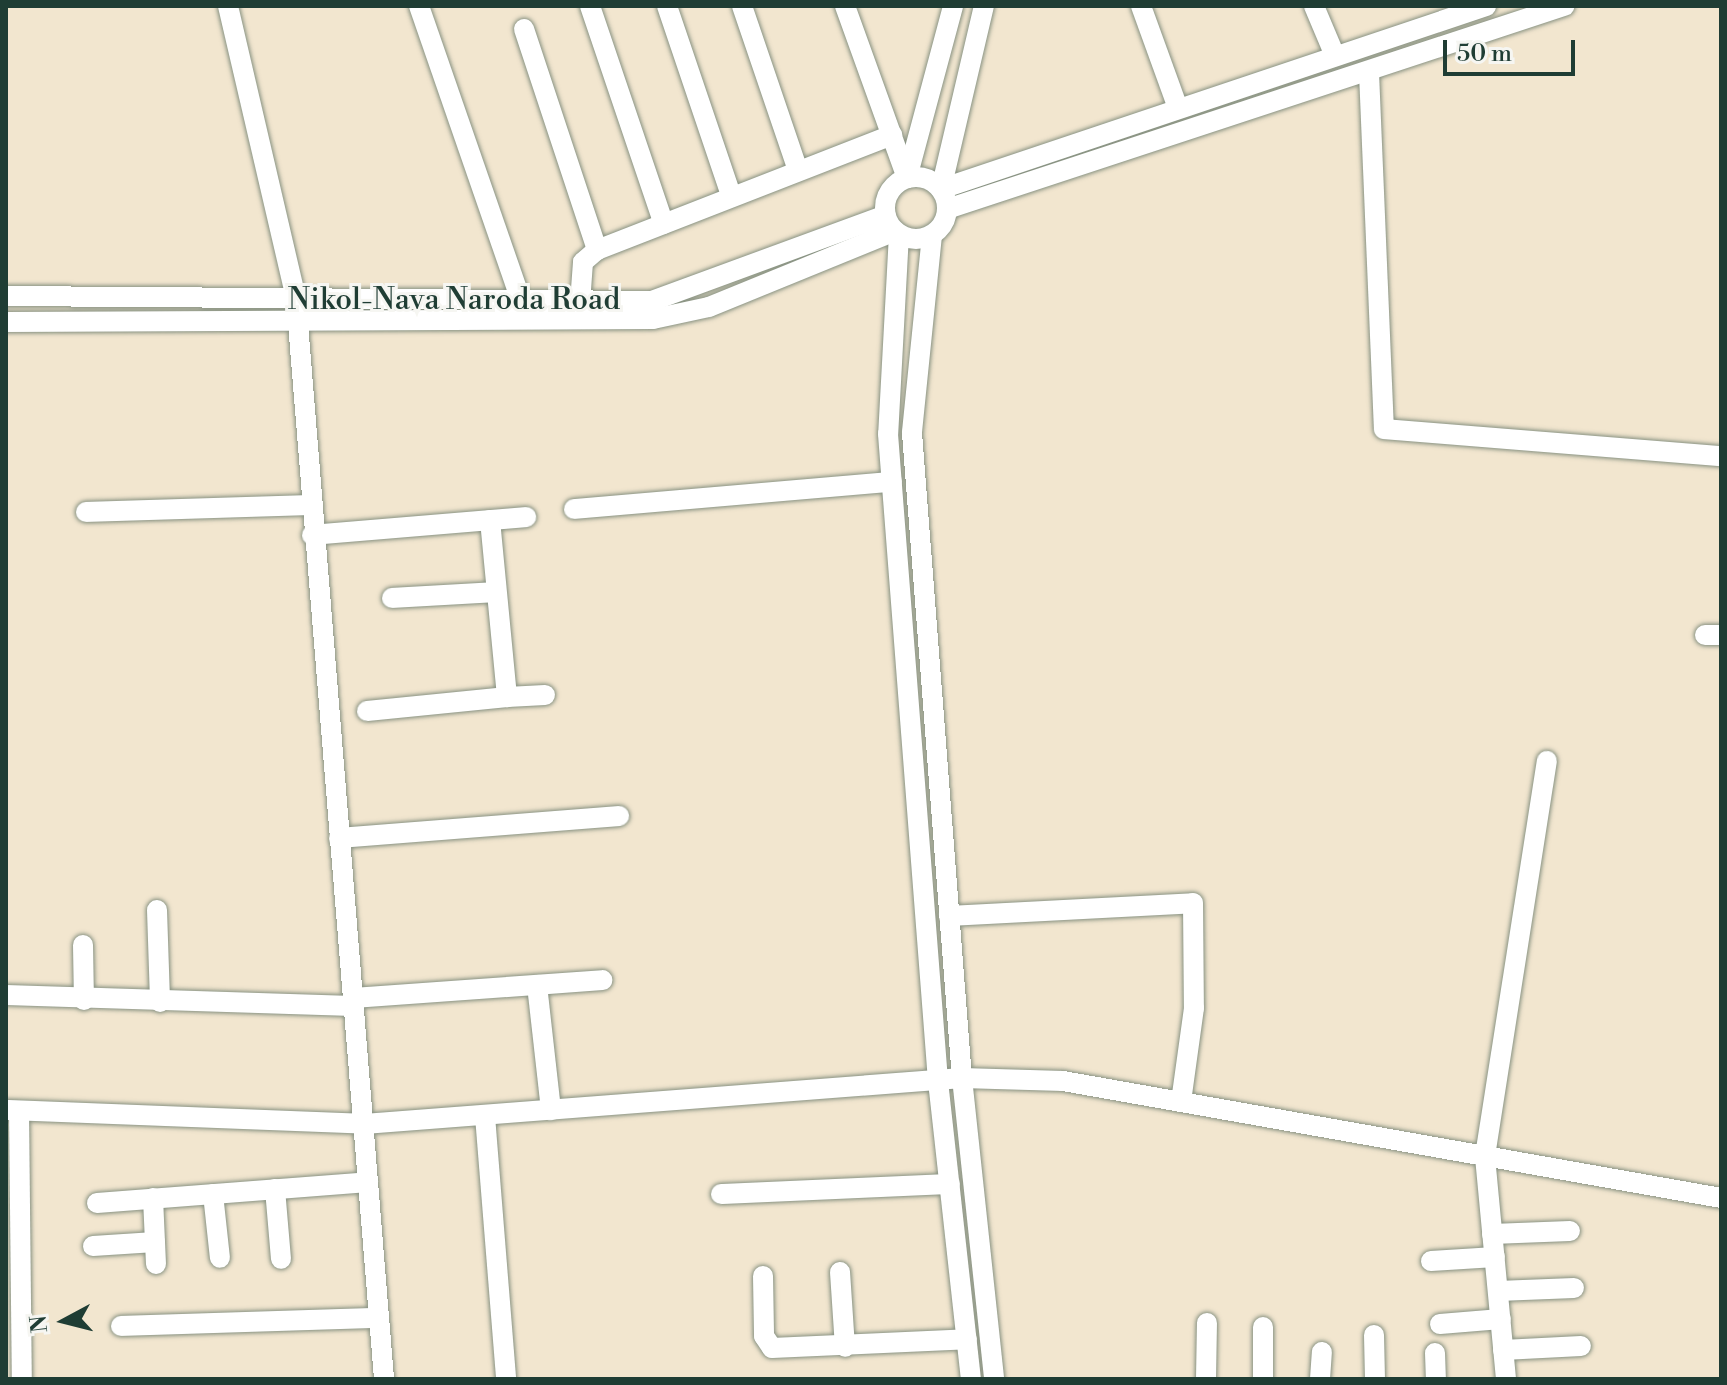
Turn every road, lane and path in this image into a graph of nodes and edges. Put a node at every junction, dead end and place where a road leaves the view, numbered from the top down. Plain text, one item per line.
1 (228, 6) edge
2 (419, 6) edge
3 (590, 6) edge
4 (667, 6) edge
5 (742, 6) edge
6 (845, 6) edge
7 (953, 6) edge
8 (984, 6) edge
9 (1141, 6) edge
10 (1314, 6) edge
11 (1486, 6) edge
12 (1564, 6) edge
13 (524, 29) dead end
14 (1335, 56) junction
15 (1369, 73) junction
16 (1178, 108) junction
17 (892, 135) junction
18 (797, 168) junction
19 (907, 178) junction
20 (941, 189) junction
21 (731, 195) junction
22 (947, 209) junction
23 (664, 224) junction
24 (893, 227) junction
25 (932, 235) junction
26 (597, 250) junction
27 (6, 296) edge
28 (296, 299) junction
29 (522, 302) junction
30 (580, 303) junction
31 (6, 322) edge
32 (530, 324) junction
33 (298, 326) junction
34 (1721, 456) edge
35 (892, 482) junction
36 (309, 505) junction
37 (574, 509) dead end
38 (86, 512) dead end
39 (526, 517) dead end
40 (490, 520) junction
41 (312, 535) junction
42 (496, 592) junction
43 (392, 598) dead end
44 (545, 695) dead end
45 (507, 697) junction
46 (367, 711) dead end
47 (1547, 761) dead end
48 (619, 816) dead end
49 (339, 838) junction
50 (157, 910) dead end
51 (949, 916) junction
52 (83, 945) dead end
53 (602, 980) dead end
54 (537, 985) junction
55 (6, 995) edge
56 (84, 1000) junction
57 (160, 1002) junction
58 (353, 1002) junction
59 (962, 1078) junction
60 (938, 1081) junction
61 (1181, 1102) junction
62 (12, 1110) edge
63 (551, 1110) junction
64 (485, 1116) junction
65 (364, 1124) junction
66 (1485, 1156) junction
67 (368, 1182) junction
68 (950, 1184) junction
69 (275, 1189) junction
70 (213, 1194) junction
71 (721, 1194) dead end
72 (153, 1198) junction
73 (1721, 1198) edge
74 (97, 1203) dead end
75 (1570, 1231) dead end
76 (1492, 1234) junction
77 (155, 1242) junction
78 (93, 1246) dead end
79 (1495, 1257) junction
80 (220, 1258) dead end
81 (281, 1259) dead end
82 (1431, 1261) dead end
83 (156, 1264) dead end
84 (840, 1272) dead end
85 (763, 1276) dead end
86 (1574, 1288) dead end
87 (1498, 1291) junction
88 (378, 1318) junction
89 (1501, 1319) junction
90 (1207, 1323) dead end
91 (1440, 1324) dead end
92 (121, 1326) dead end
93 (1263, 1327) dead end
94 (1374, 1335) dead end
95 (967, 1339) junction
96 (1581, 1346) dead end
97 (845, 1347) junction
98 (1503, 1350) junction
99 (1322, 1352) dead end
100 (1435, 1353) dead end
101 (22, 1379) edge
102 (384, 1379) edge
103 (506, 1379) edge
104 (971, 1379) edge
105 (994, 1379) edge
106 (1206, 1379) edge
107 (1263, 1379) edge
108 (1320, 1379) edge
109 (1375, 1379) edge
110 (1436, 1379) edge
111 (1506, 1379) edge

1 - 28 street
2 - 29 street
3 - 23 street
4 - 21 street
5 - 18 street
6 - 17 street
7 - 19 street
8 - 20 street
9 - 16 street
10 - 14 street
11 - 14 street
12 - 15 street
13 - 26 street
14 - 16 street
15 - 22 street
15 - 34 street
16 - 20 street
17 - 18 street
17 - 19 street
18 - 21 street
19 - 20 street
19 - 24 street
20 - 22 street
21 - 23 street
22 - 25 street
23 - 26 street
24 - 25 street
24 - 30 street, Nikol-Nava Naroda Road
24 - 32 street
24 - 35 street
25 - 51 street
26 - 30 street
27 - 28 street, Nikol-Nava Naroda Road
28 - 29 street, Nikol-Nava Naroda Road
28 - 33 street
29 - 30 street, Nikol-Nava Naroda Road
29 - 32 street
31 - 33 street
32 - 33 street
33 - 36 street
35 - 37 street
35 - 60 street
36 - 38 street
36 - 41 street
39 - 40 street
40 - 41 street
40 - 42 street
41 - 49 street
42 - 43 street
42 - 45 street
44 - 45 street
45 - 46 street
47 - 66 street
48 - 49 street
49 - 58 street
50 - 57 street
51 - 59 street
51 - 61 street
52 - 56 street
53 - 54 street
54 - 58 street
54 - 63 street
55 - 56 street
56 - 57 street
57 - 58 street
58 - 65 street
59 - 60 street
59 - 61 street
59 - 105 street
60 - 63 street
60 - 68 street
61 - 66 street
62 - 65 street
62 - 101 street
63 - 64 street
64 - 65 street
64 - 103 street
65 - 67 street
66 - 73 street
66 - 76 street
67 - 69 street
67 - 88 street
68 - 71 street
68 - 95 street
69 - 70 street
69 - 81 street
70 - 72 street
70 - 80 street
72 - 74 street
72 - 77 street
75 - 76 street
76 - 79 street
77 - 78 street
77 - 83 street
79 - 82 street
79 - 87 street
84 - 97 street
85 - 97 street
86 - 87 street
87 - 89 street
88 - 92 street
88 - 102 street
89 - 91 street
89 - 98 street
90 - 106 street
93 - 107 street
94 - 109 street
95 - 97 street
95 - 104 street
96 - 98 street
98 - 111 street
99 - 108 street
100 - 110 street

